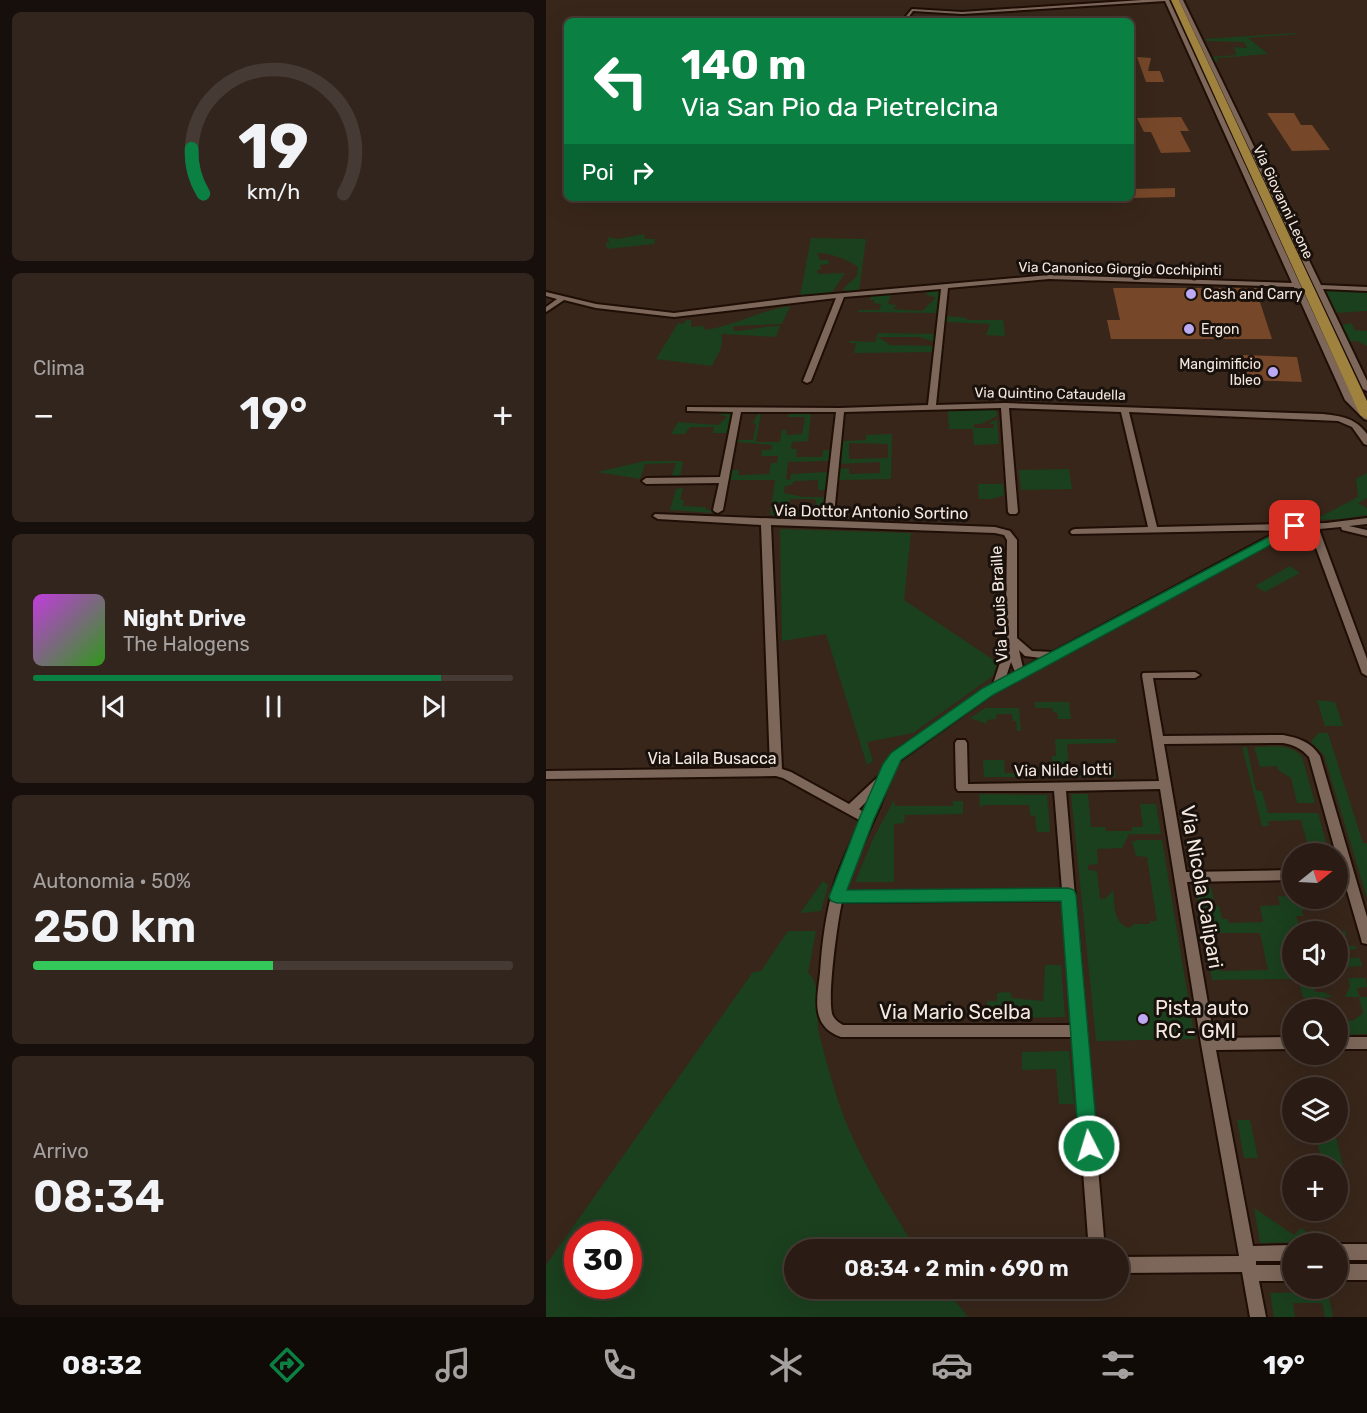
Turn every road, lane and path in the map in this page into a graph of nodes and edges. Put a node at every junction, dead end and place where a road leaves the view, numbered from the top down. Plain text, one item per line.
1 (1166, 0) edge
2 (1175, 0) edge
3 (1181, 0) edge
4 (962, 13) junction
5 (906, 18) edge
6 (963, 18) edge
7 (1296, 285) junction
8 (945, 286) junction
9 (1318, 287) junction
10 (1367, 289) edge
11 (546, 294) edge
12 (841, 295) junction
13 (561, 299) junction
14 (546, 310) edge
15 (807, 381) dead end
16 (1367, 389) edge
17 (1005, 405) junction
18 (932, 407) junction
19 (690, 409) dead end
20 (1124, 409) junction
21 (737, 410) junction
22 (840, 410) junction
23 (1367, 416) edge
24 (1367, 442) edge
25 (723, 480) junction
26 (646, 481) dead end
27 (718, 510) dead end
28 (1013, 512) dead end
29 (829, 515) dead end
30 (658, 516) dead end
31 (1367, 521) edge
32 (766, 522) junction
33 (1295, 526) junction
34 (1313, 526) junction
35 (1326, 526) junction
36 (1153, 530) junction
37 (1075, 532) dead end
38 (1006, 533) joint
39 (1367, 533) edge
40 (1012, 639) junction
41 (1061, 653) junction
42 (1367, 673) edge
43 (1021, 674) junction
44 (1195, 675) dead end
45 (997, 687) junction
46 (1158, 740) junction
47 (961, 743) dead end
48 (776, 772) junction
49 (885, 774) junction
50 (547, 776) edge
51 (1165, 785) junction
52 (1060, 787) junction
53 (851, 810) junction
54 (866, 819) junction
55 (1335, 843) edge
56 (1282, 875) edge
57 (1181, 877) junction
58 (1348, 888) edge
59 (1068, 895) junction
60 (837, 897) junction
61 (1367, 939) edge
62 (1079, 1031) junction
63 (1282, 1043) edge
64 (1348, 1043) edge
65 (1367, 1043) edge
66 (1208, 1044) junction
67 (1098, 1239) edge
68 (1348, 1252) edge
69 (1367, 1252) edge
70 (1282, 1256) edge
71 (1129, 1264) edge
72 (1249, 1264) junction
73 (1282, 1271) edge
74 (1348, 1272) edge
75 (1367, 1272) edge
76 (1258, 1317) edge

1 - 4 street
1 - 7 street
2 - 23 main road, Via Giovanni Leone
3 - 9 street
4 - 5 street
4 - 6 street
7 - 8 street, Via Canonico Giorgio Occhipinti
7 - 23 street
8 - 12 street, Via Canonico Giorgio Occhipinti
8 - 18 street
9 - 10 street
9 - 16 street
11 - 13 street, Via Canonico Giorgio Occhipinti
12 - 13 street, Via Canonico Giorgio Occhipinti
12 - 15 street
13 - 14 street
17 - 18 street, Via Quintino Cataudella
17 - 20 street, Via Quintino Cataudella
17 - 28 street
18 - 22 street, Via Quintino Cataudella
19 - 21 street, Via Quintino Cataudella
20 - 24 street, Via Quintino Cataudella
20 - 36 street
21 - 22 street, Via Quintino Cataudella
21 - 25 street
22 - 29 street
25 - 26 street
25 - 27 street
30 - 32 street
31 - 35 street
32 - 38 street, Via Dottor Antonio Sortino
32 - 48 street, Via Dottor Antonio Sortino
33 - 34 street
33 - 36 street
33 - 41 street
34 - 35 street
34 - 42 street
35 - 39 street
36 - 37 street
38 - 40 street, Via Louis Braille
40 - 41 street
40 - 43 street, Via Louis Braille
40 - 45 street
41 - 43 street
43 - 45 street
44 - 46 street, Via Nicola Calipari
45 - 49 street
46 - 51 street, Via Nicola Calipari
46 - 55 street
47 - 52 street, Via Nilde Iotti
48 - 50 street, Via Laila Busacca
48 - 53 street, Via Laila Busacca
49 - 53 street
49 - 54 street
51 - 52 street, Via Nilde Iotti
51 - 57 street, Via Nicola Calipari
52 - 59 street
53 - 54 street, Via Laila Busacca
54 - 60 street
56 - 57 street
57 - 66 street, Via Nicola Calipari
58 - 61 street
59 - 60 street
59 - 62 street
60 - 62 street, Via Mario Scelba
62 - 67 street
63 - 66 street
64 - 65 street
66 - 72 street, Via Nicola Calipari
68 - 69 street
70 - 72 street
71 - 72 street
72 - 73 street
72 - 76 street, Via Nicola Calipari
74 - 75 street

